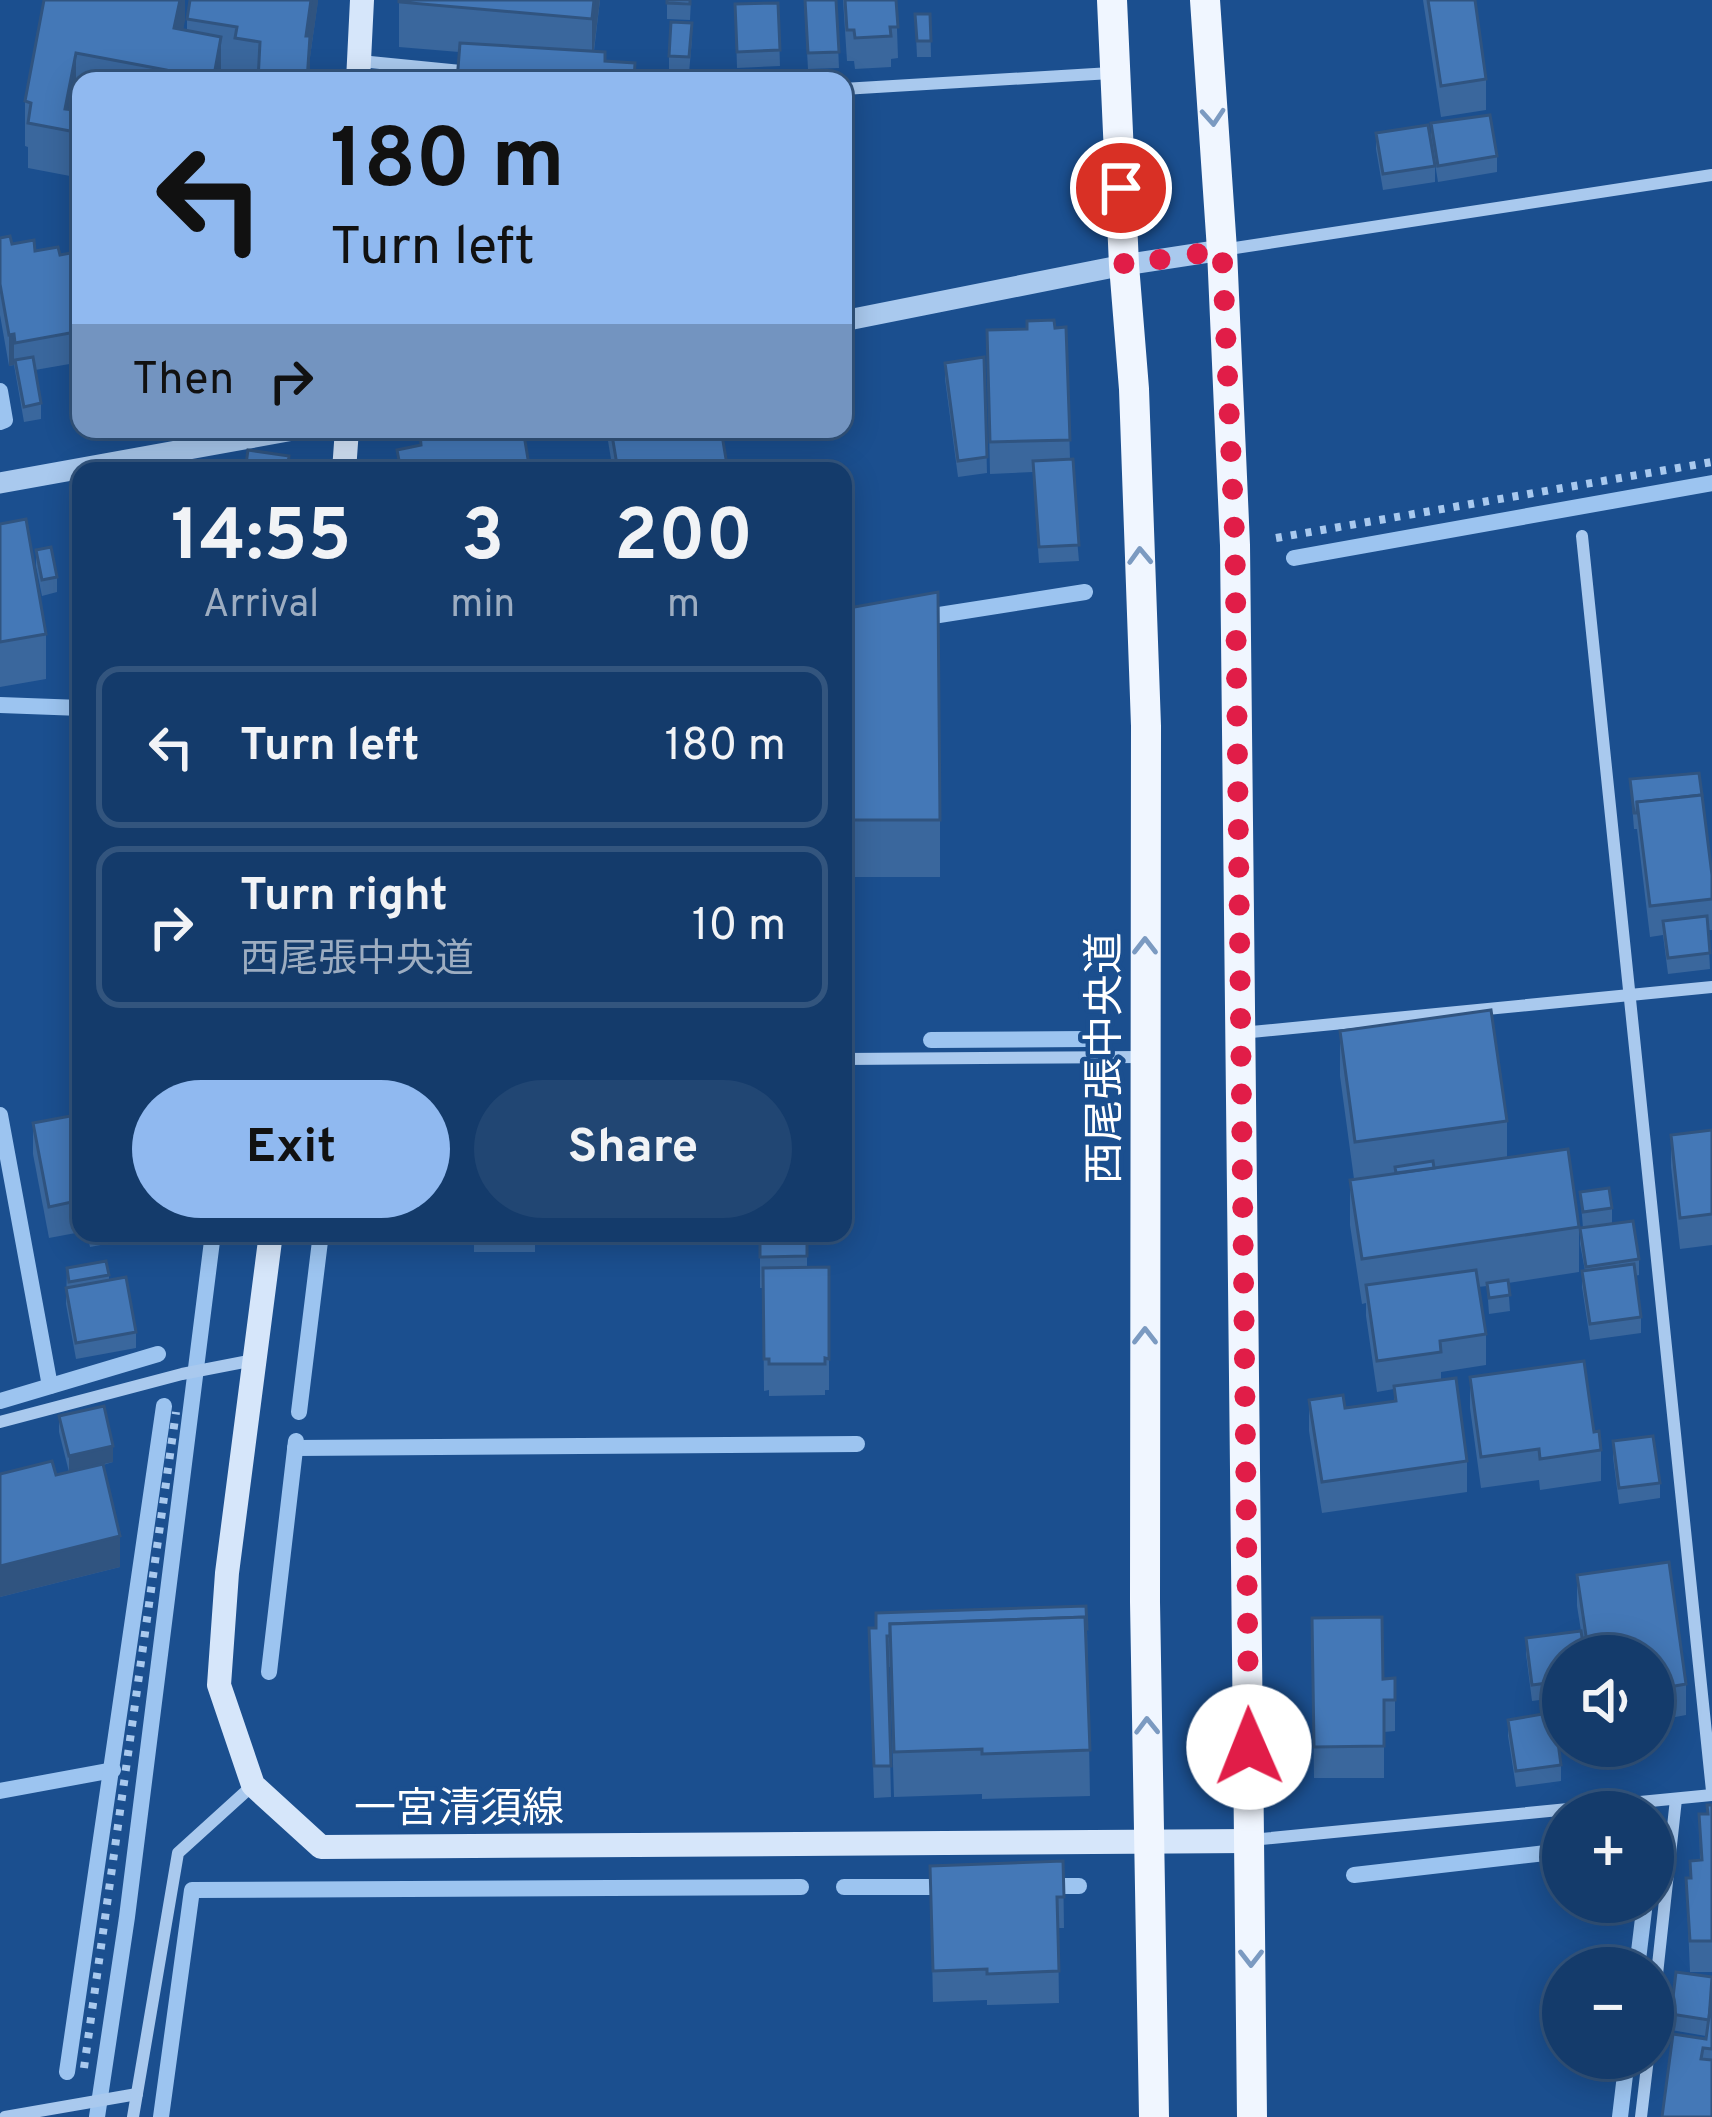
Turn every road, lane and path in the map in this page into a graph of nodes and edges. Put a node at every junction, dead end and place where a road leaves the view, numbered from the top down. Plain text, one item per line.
1 (362, 0) edge
2 (1112, 0) edge
3 (1205, 0) edge
4 (358, 71) edge
5 (402, 72) edge
6 (1116, 73) junction
7 (852, 88) edge
8 (1712, 175) edge
9 (1222, 250) junction
10 (1124, 265) junction
11 (852, 319) edge
12 (248, 438) edge
13 (116, 462) edge
14 (1712, 462) edge
15 (72, 470) edge
16 (0, 483) edge
17 (1582, 536) dead end
18 (1235, 545) junction
19 (1712, 987) edge
20 (1630, 995) junction
21 (1240, 1033) junction
22 (1145, 1057) junction
23 (852, 1059) edge
24 (270, 1242) edge
25 (255, 1360) junction
26 (182, 1374) junction
27 (0, 1422) edge
28 (253, 1784) junction
29 (1712, 1793) edge
30 (1676, 1799) junction
31 (1250, 1840) junction
32 (1149, 1843) junction
33 (1660, 1947) edge
34 (1646, 2079) edge
35 (136, 2094) junction
36 (79, 2104) junction
37 (5, 2117) edge
38 (134, 2117) edge
39 (1154, 2117) edge
40 (1252, 2117) edge
41 (1642, 2117) edge

1 - 4 main road
2 - 6 main road, 西尾張中央道
3 -> 9 main road
4 - 5 street
6 - 7 street
6 - 10 main road, 西尾張中央道
8 - 9 street
9 - 10 street
9 - 18 main road
10 - 11 street
22 -> 10 main road, 西尾張中央道
12 - 13 street
14 - 18 path
15 - 16 street
17 - 20 street
18 - 21 main road
19 - 20 street
20 - 21 street
20 - 29 street
21 - 31 main road
22 - 23 street
32 -> 22 main road, 西尾張中央道
24 - 25 main road, 一宮清須線
25 - 26 street
25 - 28 main road, 一宮清須線
26 - 27 street
26 - 36 path
28 - 32 main road, 一宮清須線
28 - 35 street
29 - 30 street
30 - 31 street
30 - 33 street
31 - 32 main road, 一宮清須線
31 -> 40 main road
32 - 39 main road, 西尾張中央道
34 - 41 street
35 - 36 street
35 - 38 street
36 - 37 street

